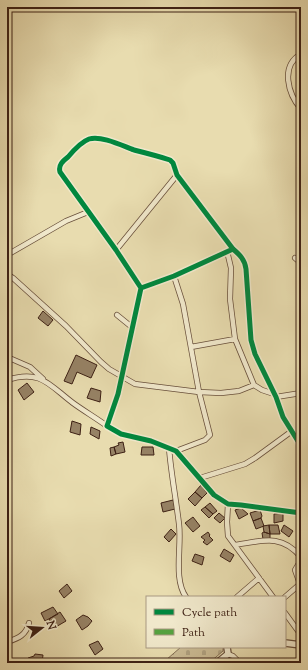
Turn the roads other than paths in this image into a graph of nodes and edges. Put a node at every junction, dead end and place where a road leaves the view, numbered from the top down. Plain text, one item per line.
1 (301, 54) edge
2 (301, 109) edge
3 (177, 175) junction
4 (88, 212) junction
5 (233, 249) junction
6 (116, 250) junction
7 (227, 251) junction
8 (7, 255) edge
9 (295, 258) dead end
10 (301, 263) edge
11 (7, 274) edge
12 (174, 276) junction
13 (141, 288) junction
14 (117, 315) dead end
15 (133, 328) junction
16 (235, 339) junction
17 (191, 347) junction
18 (7, 357) edge
19 (122, 376) junction
20 (7, 380) edge
21 (44, 381) junction
22 (254, 385) junction
23 (199, 392) junction
24 (301, 393) edge
25 (275, 396) junction
26 (107, 426) junction
27 (292, 431) junction
28 (301, 446) edge
29 (169, 448) junction
30 (176, 451) junction
31 (200, 478) junction
32 (228, 504) junction
33 (301, 513) edge
34 (235, 545) junction
35 (301, 557) edge
36 (301, 560) edge
37 (259, 578) junction
38 (185, 596) edge
39 (238, 596) edge
40 (272, 596) edge
41 (286, 597) edge
42 (286, 614) edge
43 (29, 623) dead end
44 (301, 635) edge
45 (7, 642) edge
46 (286, 643) edge
47 (301, 645) edge
48 (227, 648) edge
49 (228, 654) junction
50 (217, 663) edge
51 (240, 663) edge

1 - 2 street
3 - 4 street
3 - 5 street
3 - 6 street
4 - 6 street
4 - 8 street
5 - 7 street
5 - 25 street
6 - 13 street
7 - 12 street
7 - 16 street
9 - 10 street
11 - 19 street
12 - 13 street
12 - 17 street
13 - 15 street
14 - 15 street
15 - 19 street
16 - 17 street
16 - 22 street
17 - 23 street
18 - 21 street
19 - 23 street
19 - 26 street
20 - 21 street
21 - 26 street
22 - 23 street
22 - 25 street
23 - 30 street
24 - 25 street
25 - 27 street
26 - 29 street
27 - 28 street
27 - 31 street
29 - 30 street
29 - 38 street
30 - 31 street
31 - 32 street
32 - 33 street
32 - 34 street
34 - 35 street
34 - 37 street
36 - 41 street
37 - 39 street
37 - 40 street
42 - 44 street
43 - 45 street
46 - 47 street
48 - 49 street
49 - 50 street
49 - 51 street

